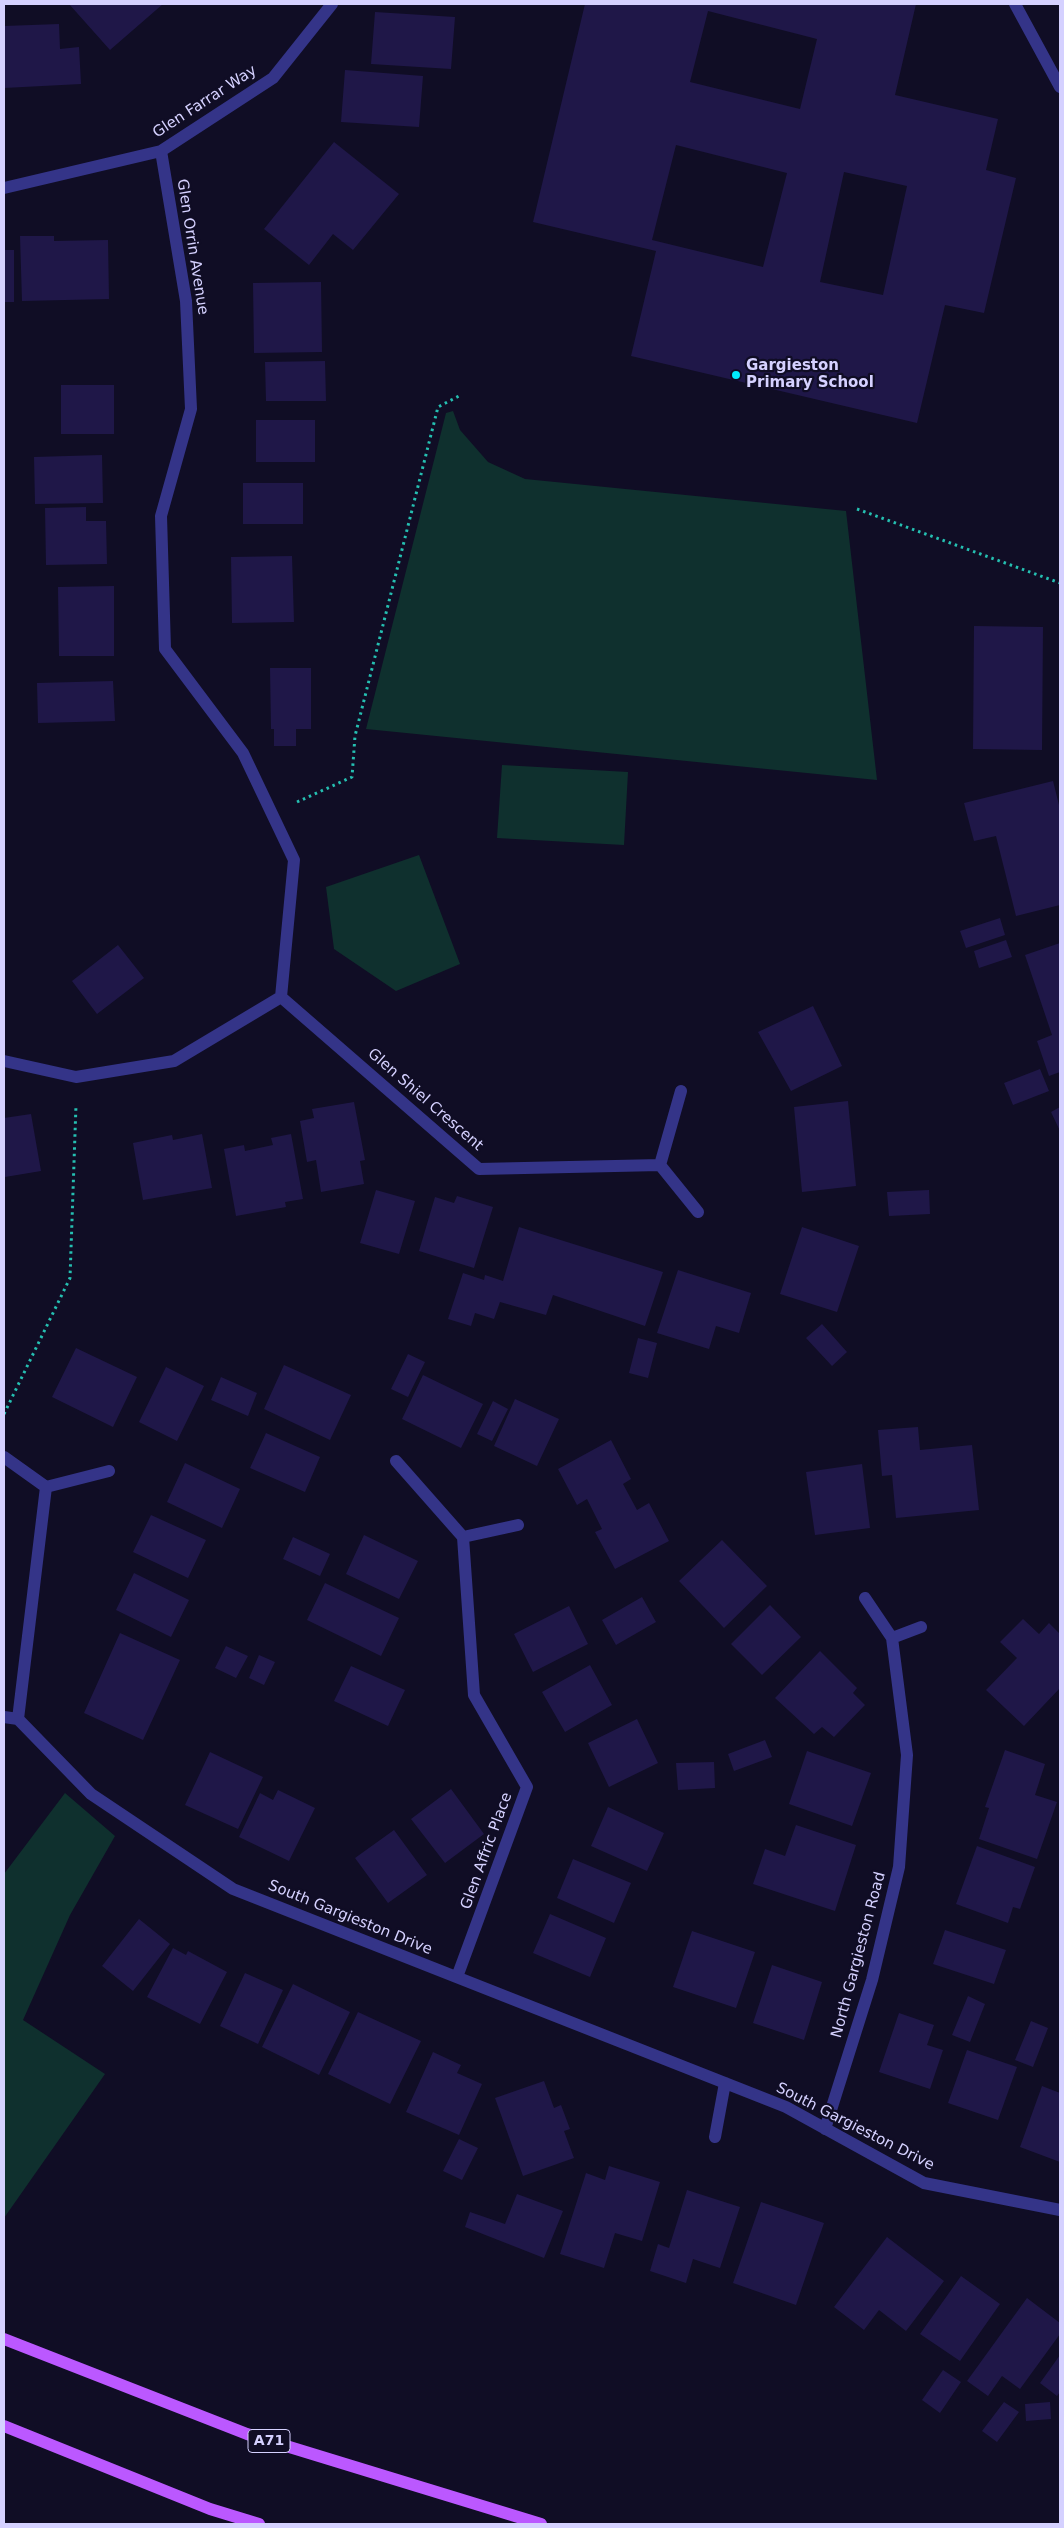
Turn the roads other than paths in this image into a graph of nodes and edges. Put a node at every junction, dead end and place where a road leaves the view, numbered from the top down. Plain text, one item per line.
1 (332, 4) edge
2 (1015, 4) edge
3 (1060, 87) edge
4 (161, 151) junction
5 (4, 188) edge
6 (281, 997) junction
7 (4, 1061) edge
8 (681, 1091) dead end
9 (660, 1165) junction
10 (698, 1212) dead end
11 (4, 1457) edge
12 (396, 1461) dead end
13 (109, 1471) dead end
14 (46, 1487) junction
15 (518, 1525) dead end
16 (464, 1537) junction
17 (865, 1598) dead end
18 (921, 1627) dead end
19 (892, 1638) junction
20 (4, 1717) edge
21 (18, 1720) junction
22 (457, 1977) junction
23 (725, 2083) junction
24 (825, 2129) junction
25 (715, 2137) dead end
26 (1060, 2210) edge
27 (4, 2339) edge
28 (4, 2426) edge
29 (259, 2524) edge
30 (541, 2524) edge

1 - 4 street, Glen Farrar Way
2 - 3 street
4 - 5 street, Glen Farrar Way
4 - 6 street, Glen Orrin Avenue
6 - 7 street
6 - 9 street, Glen Shiel Crescent
8 - 9 street
9 - 10 street
11 - 14 street
12 - 16 street
13 - 14 street
14 - 21 street
15 - 16 street
16 - 22 street, Glen Affric Place
17 - 19 street, North Gargieston Road
18 - 19 street
19 - 24 street, North Gargieston Road
20 - 21 street
21 - 22 street, South Gargieston Drive
22 - 23 street, South Gargieston Drive
23 - 24 street, South Gargieston Drive
23 - 25 street
24 - 26 street, South Gargieston Drive
27 - 30 main road, A71
28 - 29 main road

